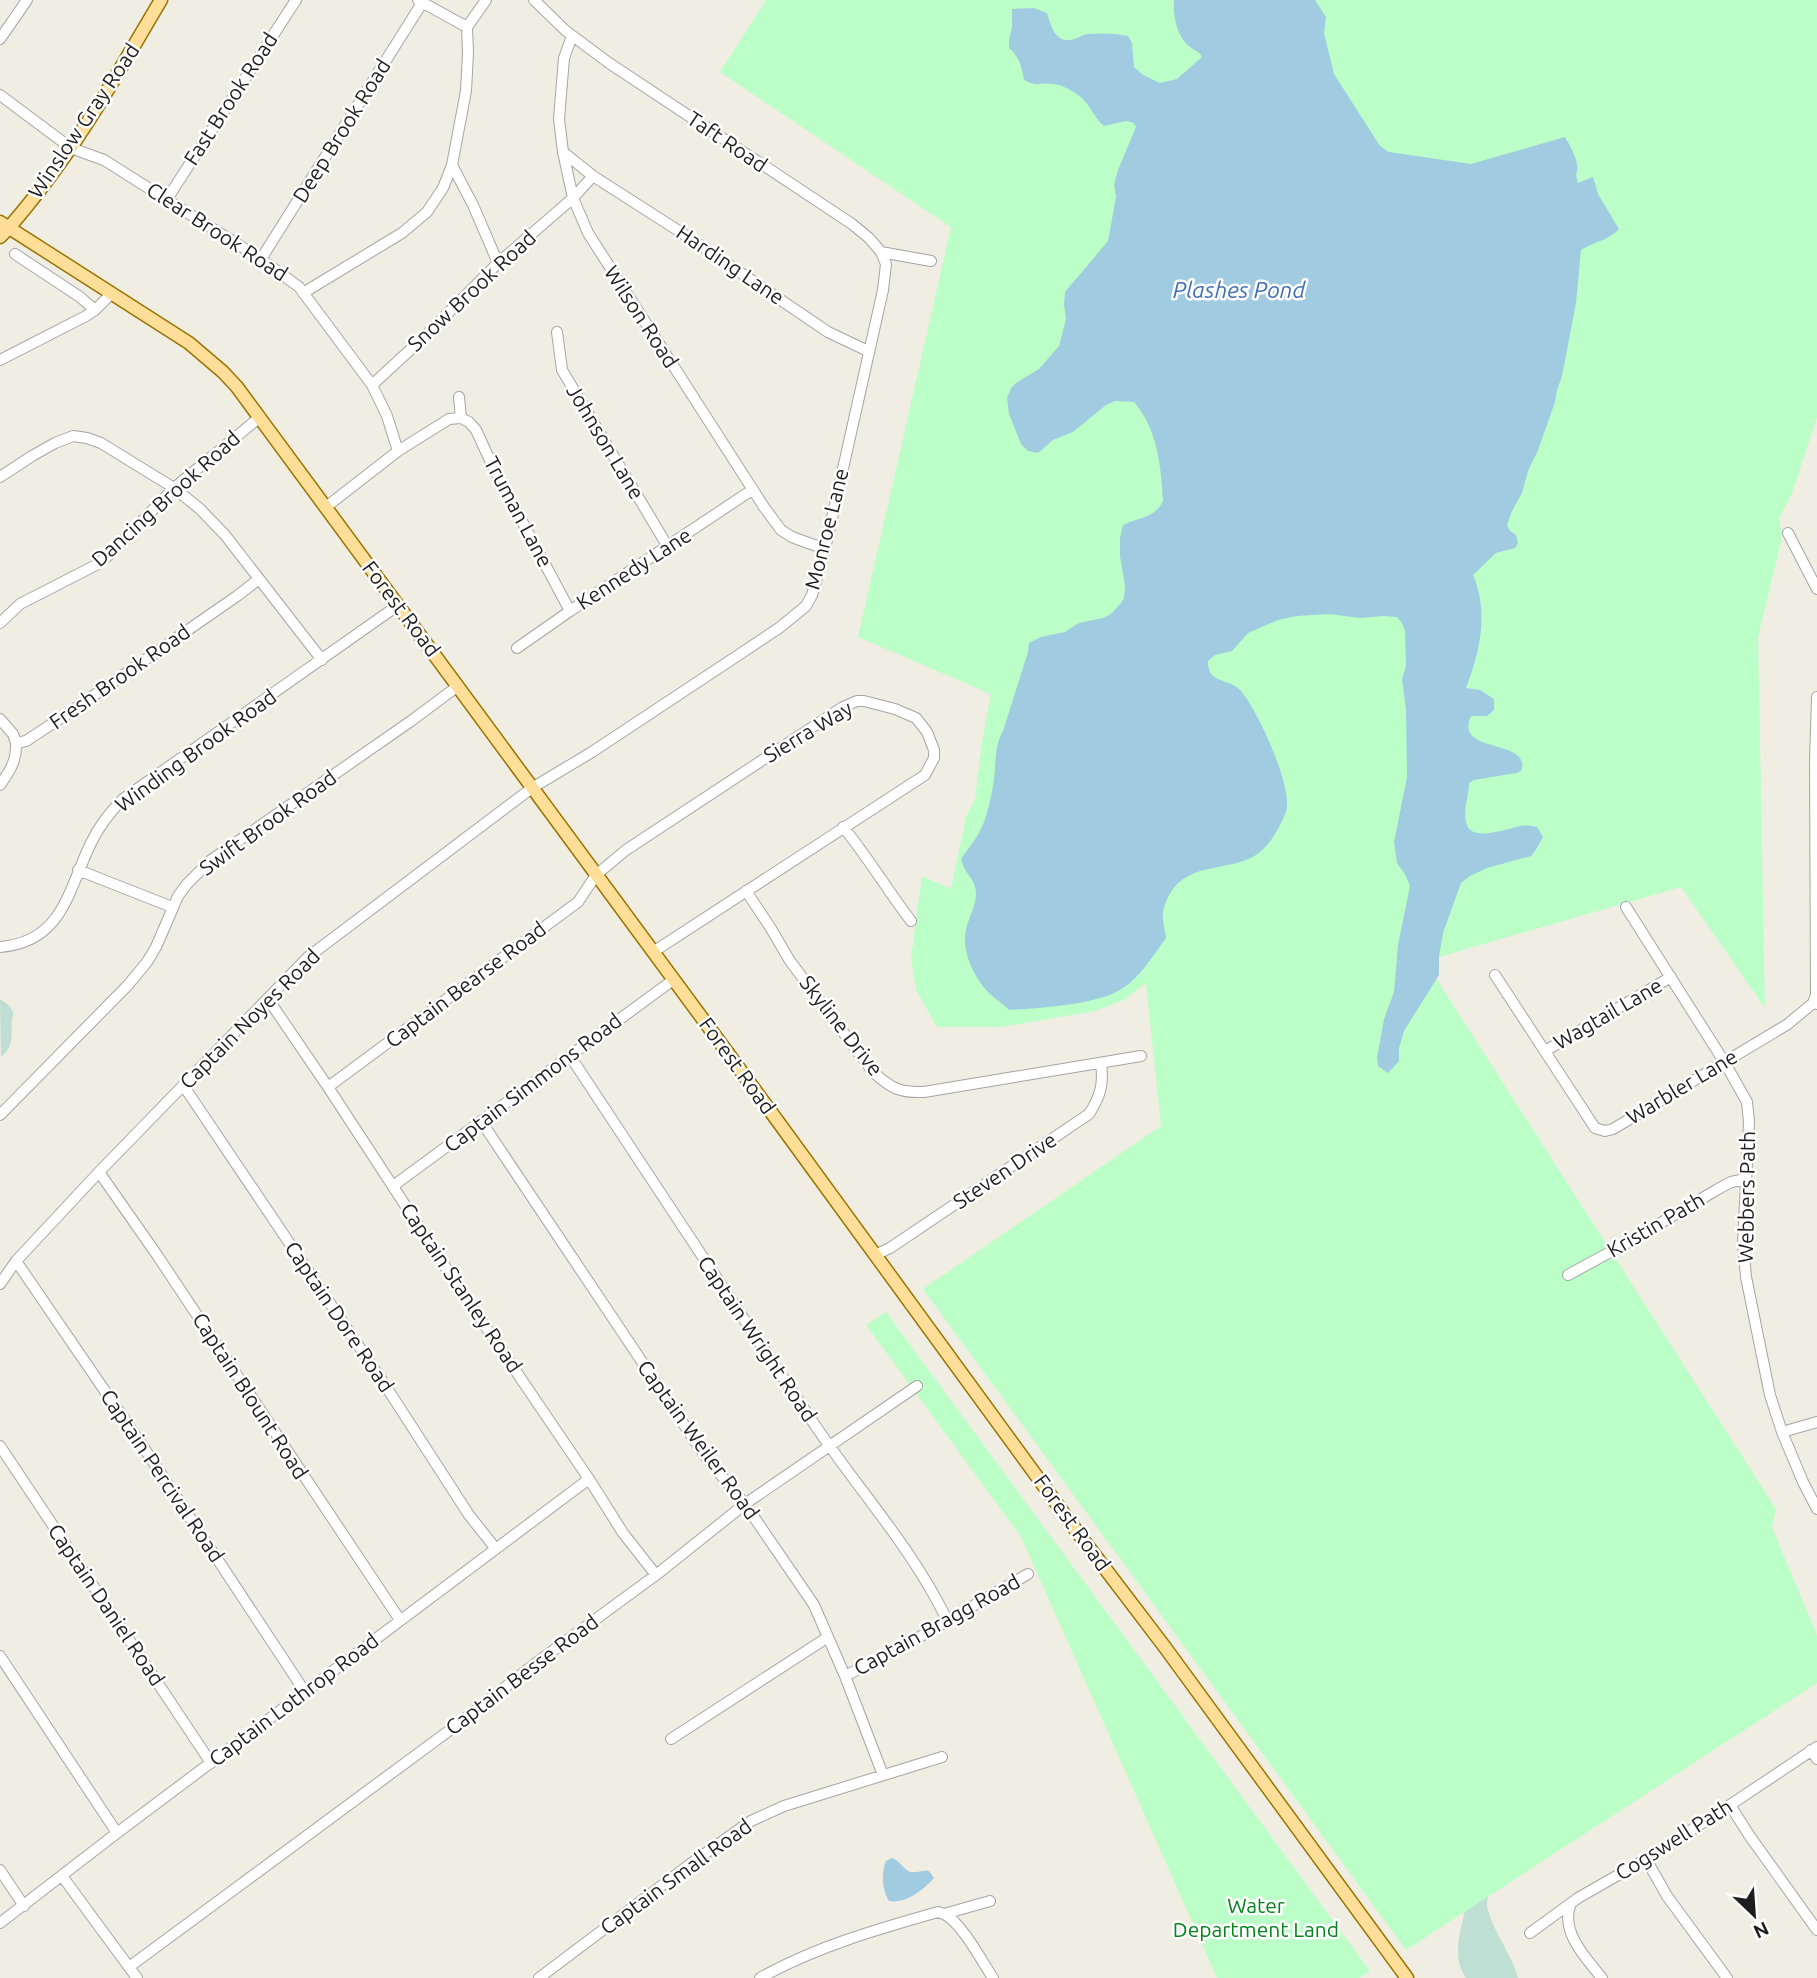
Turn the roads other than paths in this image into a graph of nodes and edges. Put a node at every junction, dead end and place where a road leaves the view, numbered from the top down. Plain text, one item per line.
1 (27, 0) edge
2 (161, 0) edge
3 (296, 0) edge
4 (486, 0) edge
5 (534, 0) edge
6 (420, 1) edge
7 (467, 27) junction
8 (572, 37) junction
9 (0, 39) edge
10 (0, 95) edge
11 (71, 148) junction
12 (563, 152) junction
13 (452, 165) junction
14 (593, 176) junction
15 (573, 198) junction
16 (167, 199) junction
17 (3, 229) edge
18 (881, 252) junction
19 (15, 254) dead end
20 (261, 259) junction
21 (931, 261) dead end
22 (498, 263) junction
23 (303, 293) junction
24 (111, 294) junction
25 (95, 310) junction
26 (558, 332) dead end
27 (868, 351) junction
28 (0, 360) edge
29 (372, 385) junction
30 (459, 397) dead end
31 (260, 416) junction
32 (461, 418) junction
33 (398, 452) junction
34 (0, 477) edge
35 (174, 488) junction
36 (752, 490) junction
37 (326, 507) junction
38 (1788, 533) dead end
39 (668, 547) junction
40 (825, 549) junction
41 (259, 579) junction
42 (1817, 589) edge
43 (397, 606) junction
44 (570, 611) junction
45 (0, 623) edge
46 (517, 649) dead end
47 (322, 660) junction
48 (458, 686) junction
49 (1817, 697) edge
50 (0, 719) edge
51 (16, 743) junction
52 (0, 785) edge
53 (532, 788) junction
54 (844, 827) junction
55 (78, 870) junction
56 (596, 875) junction
57 (746, 891) junction
58 (172, 907) junction
59 (1626, 907) dead end
60 (911, 921) dead end
61 (0, 947) edge
62 (653, 952) junction
63 (1495, 975) dead end
64 (1671, 977) junction
65 (673, 980) junction
66 (268, 999) junction
67 (1815, 1003) edge
68 (1545, 1051) junction
69 (569, 1056) junction
70 (1141, 1056) dead end
71 (1725, 1063) junction
72 (1101, 1064) junction
73 (183, 1085) junction
74 (328, 1087) junction
75 (0, 1115) edge
76 (481, 1121) junction
77 (99, 1172) junction
78 (1746, 1179) junction
79 (393, 1186) junction
80 (875, 1255) junction
81 (16, 1261) junction
82 (1567, 1275) dead end
83 (1, 1281) edge
84 (916, 1386) dead end
85 (1817, 1422) edge
86 (1782, 1432) junction
87 (829, 1445) junction
88 (0, 1447) edge
89 (589, 1479) junction
90 (745, 1504) junction
91 (1817, 1509) edge
92 (496, 1549) junction
93 (1028, 1574) dead end
94 (656, 1575) junction
95 (400, 1620) junction
96 (947, 1620) junction
97 (828, 1637) junction
98 (0, 1656) edge
99 (845, 1676) junction
100 (305, 1692) junction
101 (671, 1739) dead end
102 (1815, 1752) edge
103 (942, 1757) dead end
104 (211, 1763) junction
105 (883, 1775) junction
106 (1730, 1805) junction
107 (117, 1833) junction
108 (1646, 1859) junction
109 (0, 1870) edge
110 (62, 1876) junction
111 (990, 1900) dead end
112 (24, 1906) junction
113 (1570, 1906) junction
114 (944, 1914) junction
115 (0, 1923) edge
116 (1817, 1930) edge
117 (1530, 1933) dead end
118 (129, 1967) junction
119 (137, 1978) edge
120 (539, 1978) edge
121 (760, 1978) edge
122 (993, 1978) edge
123 (1407, 1978) edge
124 (1602, 1978) edge
125 (1727, 1978) edge

1 - 9 street
2 - 11 main road, Winslow Gray Road
3 - 16 street, Fast Brook Road
4 - 7 street
5 - 8 street, Taft Road
6 - 7 street
6 - 20 street, Deep Brook Road
7 - 13 street
8 - 12 street, Wilson Road
8 - 18 street, Taft Road
10 - 11 street, Clear Brook Road
11 - 16 street, Clear Brook Road
11 - 17 main road, Winslow Gray Road
12 - 14 street, Harding Lane
12 - 15 street, Wilson Road
13 - 22 street
13 - 23 street
14 - 15 street
14 - 27 street, Harding Lane
15 - 22 street, Snow Brook Road
15 - 36 street, Wilson Road
16 - 20 street, Clear Brook Road
17 - 24 main road, Forest Road
18 - 21 street
18 - 27 street, Monroe Lane
19 - 25 street
20 - 23 street, Clear Brook Road
22 - 29 street, Snow Brook Road
23 - 29 street, Clear Brook Road
24 - 25 street
24 - 31 main road, Forest Road
25 - 28 street
26 - 39 street, Johnson Lane
27 - 40 street, Monroe Lane
29 - 33 street, Clear Brook Road
30 - 32 street
31 - 35 street, Dancing Brook Road
31 - 37 main road, Forest Road
32 - 33 street
32 - 44 street, Truman Lane
33 - 37 street
34 - 35 street
35 - 41 street
35 - 45 street, Dancing Brook Road
36 - 39 street, Kennedy Lane
36 - 40 street, Wilson Road
37 - 43 main road, Forest Road
38 - 42 street
39 - 44 street, Kennedy Lane
40 - 53 street, Monroe Lane
41 - 47 street
41 - 51 street, Fresh Brook Road
43 - 47 street, Winding Brook Road
43 - 48 main road, Forest Road
44 - 46 street, Kennedy Lane
47 - 55 street, Winding Brook Road
48 - 53 main road, Forest Road
48 - 58 street, Swift Brook Road
49 - 67 street
50 - 51 street
51 - 52 street
53 - 56 main road, Forest Road
53 - 66 street, Captain Noyes Road
54 - 56 street, Sierra Way
54 - 57 street, Sierra Way
54 - 60 street
55 - 58 street
55 - 61 street, Winding Brook Road
56 - 62 main road, Forest Road
56 - 74 street, Captain Bearse Road
57 - 62 street, Sierra Way
57 - 72 street, Skyline Drive
58 - 75 street, Swift Brook Road
59 - 64 street, Webbers Path
62 - 65 main road, Forest Road
63 - 68 street, Warbler Lane
64 - 68 street, Wagtail Lane
64 - 71 street, Webbers Path
65 - 69 street, Captain Simmons Road
65 - 80 main road, Forest Road
66 - 73 street, Captain Noyes Road
66 - 74 street, Captain Stanley Road
67 - 71 street, Warbler Lane
68 - 71 street, Warbler Lane
69 - 76 street, Captain Simmons Road
69 - 87 street, Captain Wright Road
70 - 72 street, Skyline Drive
71 - 78 street, Webbers Path
72 - 80 street, Steven Drive
73 - 77 street, Captain Noyes Road
73 - 92 street, Captain Dore Road
74 - 79 street, Captain Stanley Road
76 - 79 street, Captain Simmons Road
76 - 90 street, Captain Weiler Road
77 - 81 street, Captain Noyes Road
77 - 95 street, Captain Blount Road
78 - 82 street, Kristin Path
78 - 86 street, Webbers Path
79 - 89 street, Captain Stanley Road
80 - 123 main road, Forest Road
81 - 83 street, Captain Noyes Road
81 - 100 street, Captain Percival Road
84 - 87 street, Captain Besse Road
85 - 86 street
86 - 91 street, Webbers Path
87 - 90 street, Captain Besse Road
87 - 96 street, Captain Wright Road
88 - 104 street, Captain Daniel Road
89 - 92 street, Captain Lothrop Road
89 - 94 street, Captain Stanley Road
90 - 94 street, Captain Besse Road
90 - 97 street, Captain Weiler Road
92 - 95 street, Captain Lothrop Road
93 - 96 street, Captain Bragg Road
94 - 118 street, Captain Besse Road
95 - 100 street, Captain Lothrop Road
96 - 99 street, Captain Bragg Road
97 - 99 street, Captain Weiler Road
97 - 101 street
98 - 107 street
99 - 105 street, Captain Weiler Road
100 - 104 street, Captain Lothrop Road
102 - 106 street, Cogswell Path
103 - 105 street, Captain Small Road
104 - 107 street, Captain Lothrop Road
105 - 120 street, Captain Small Road
106 - 108 street, Cogswell Path
106 - 116 street
107 - 110 street, Captain Lothrop Road
108 - 113 street, Cogswell Path
108 - 125 street
109 - 112 street
110 - 112 street, Captain Lothrop Road
110 - 118 street
111 - 114 street
112 - 115 street, Captain Lothrop Road
113 - 117 street, Cogswell Path
113 - 124 street
114 - 121 street
114 - 122 street
118 - 119 street

